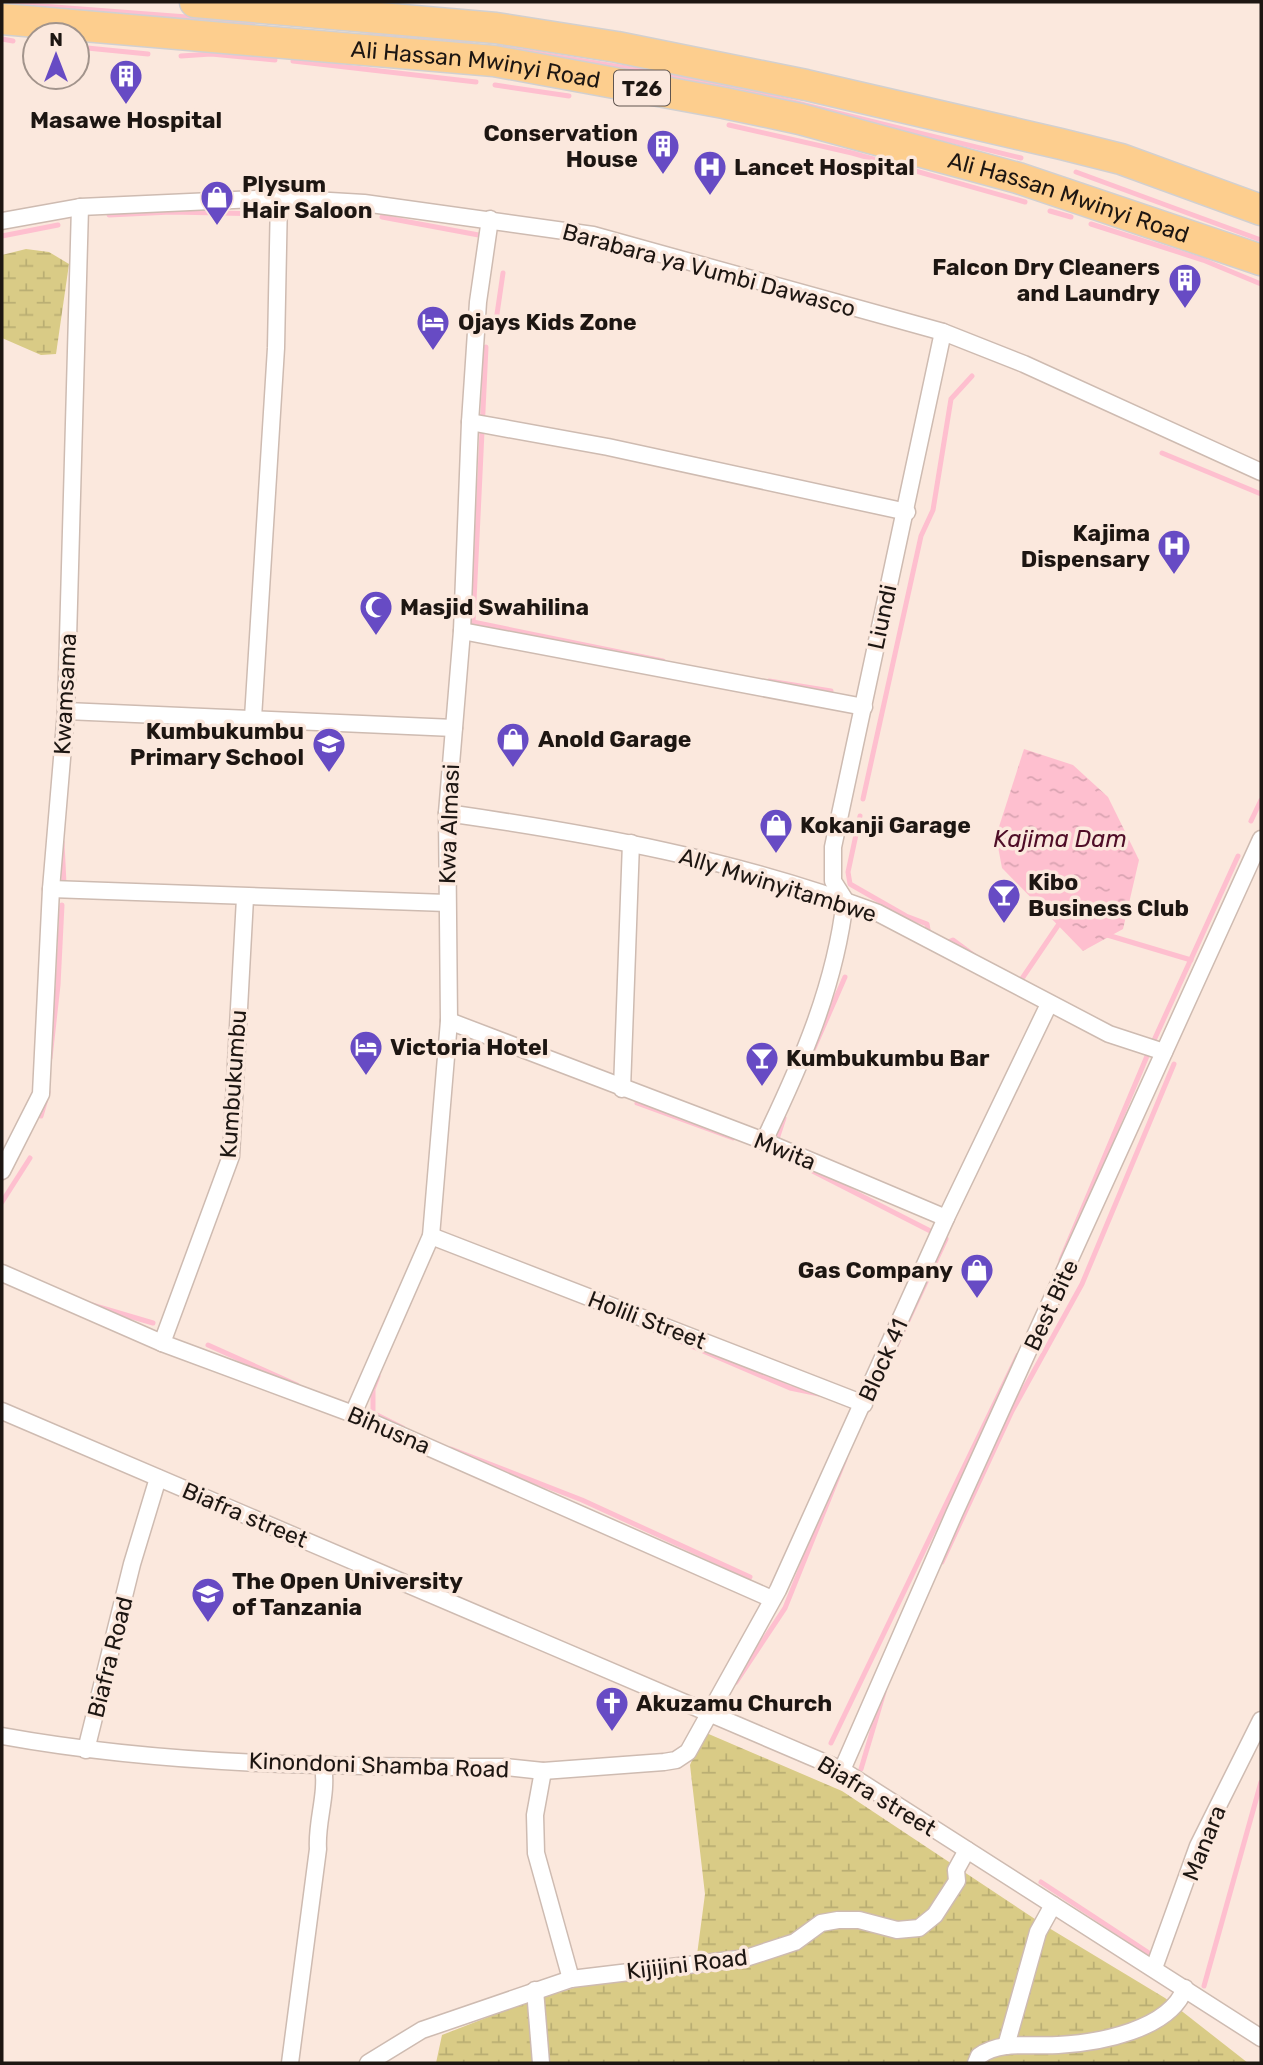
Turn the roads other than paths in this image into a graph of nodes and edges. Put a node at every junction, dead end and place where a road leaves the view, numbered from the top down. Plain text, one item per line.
1 (195, 2) edge
2 (2, 19) edge
3 (279, 198) junction
4 (80, 207) junction
5 (1261, 210) edge
6 (490, 219) junction
7 (2, 221) edge
8 (1261, 260) edge
9 (943, 332) junction
10 (470, 422) junction
11 (1261, 472) edge
12 (907, 512) junction
13 (462, 631) junction
14 (864, 707) junction
15 (66, 711) junction
16 (253, 718) junction
17 (454, 728) junction
18 (447, 813) junction
19 (1261, 839) edge
20 (631, 843) junction
21 (51, 889) junction
22 (245, 898) junction
23 (845, 900) junction
24 (447, 903) junction
25 (1049, 1004) junction
26 (449, 1021) junction
27 (1164, 1052) junction
28 (622, 1089) junction
29 (764, 1141) junction
30 (2, 1171) edge
31 (946, 1218) junction
32 (431, 1236) junction
33 (2, 1273) edge
34 (162, 1343) junction
35 (864, 1404) junction
36 (2, 1411) edge
37 (353, 1414) junction
38 (158, 1478) junction
39 (772, 1599) junction
40 (710, 1712) junction
41 (1261, 1720) edge
42 (2, 1736) edge
43 (86, 1749) junction
44 (323, 1765) junction
45 (842, 1770) junction
46 (543, 1771) junction
47 (967, 1850) junction
48 (1054, 1905) junction
49 (1154, 1968) junction
50 (571, 1979) junction
51 (1185, 1988) junction
52 (535, 1990) junction
53 (1261, 2038) edge
54 (1006, 2046) junction
55 (290, 2063) edge
56 (368, 2063) edge
57 (541, 2063) edge
58 (976, 2063) edge

1 - 5 highway, Ali Hassan Mwinyi Road / T26
2 - 8 highway, Ali Hassan Mwinyi Road / T26
3 - 4 street, Barabara ya Vumbi Dawasco
3 - 6 street, Barabara ya Vumbi Dawasco
3 - 16 street
4 - 7 street, Barabara ya Vumbi Dawasco
4 - 15 street, Kwamsama
6 - 9 street, Barabara ya Vumbi Dawasco
6 - 10 street, Kwa Almasi
9 - 11 street, Barabara ya Vumbi Dawasco
9 - 12 street, Liundi
10 - 12 street
10 - 13 street, Kwa Almasi
12 - 14 street, Liundi
13 - 14 street
13 - 17 street, Kwa Almasi
14 - 23 street, Liundi
15 - 16 street
15 - 21 street, Kwamsama
16 - 17 street
17 - 18 street, Kwa Almasi
18 - 20 street, Ally Mwinyitambwe
18 - 24 street, Kwa Almasi
19 - 27 street, Best Bite
20 - 23 street, Ally Mwinyitambwe
20 - 28 street
21 - 22 street
21 - 30 street, Kwamsama
22 - 24 street
22 - 34 street, Kumbukumbu
23 - 25 street, Ally Mwinyitambwe
23 - 29 street
24 - 26 street, Kwa Almasi
25 - 27 street, Ally Mwinyitambwe
25 - 31 street, Block 41
26 - 28 street, Mwita
26 - 32 street, Kwa Almasi
27 - 45 street, Best Bite
28 - 29 street, Mwita
29 - 31 street, Mwita
31 - 35 street, Block 41
32 - 35 street, Holili Street
32 - 37 street, Kwa Almasi
33 - 34 street, Bihusna
34 - 37 street, Bihusna
35 - 39 street, Block 41
36 - 38 street, Biafra street
37 - 39 street, Bihusna
38 - 40 street, Biafra street
38 - 43 street, Biafra Road
39 - 40 street, Block 41
40 - 45 street, Biafra street
40 - 46 street, Block 41
41 - 49 street, Manara
42 - 43 street, Kinondoni Shamba Road
43 - 44 street, Kinondoni Shamba Road
44 - 46 street, Kinondoni Shamba Road
44 - 55 street
45 - 47 street, Biafra street
46 - 50 street, Kinondoni Shamba Road
47 - 48 street, Biafra street
47 - 50 street, Kijijini Road
48 - 49 street, Biafra street
48 - 54 street
49 - 51 street, Biafra street
50 - 52 street, Kijijini Road
51 - 53 street, Biafra street
51 - 54 street
52 - 56 street, Kijijini Road
52 - 57 street
54 - 58 street

